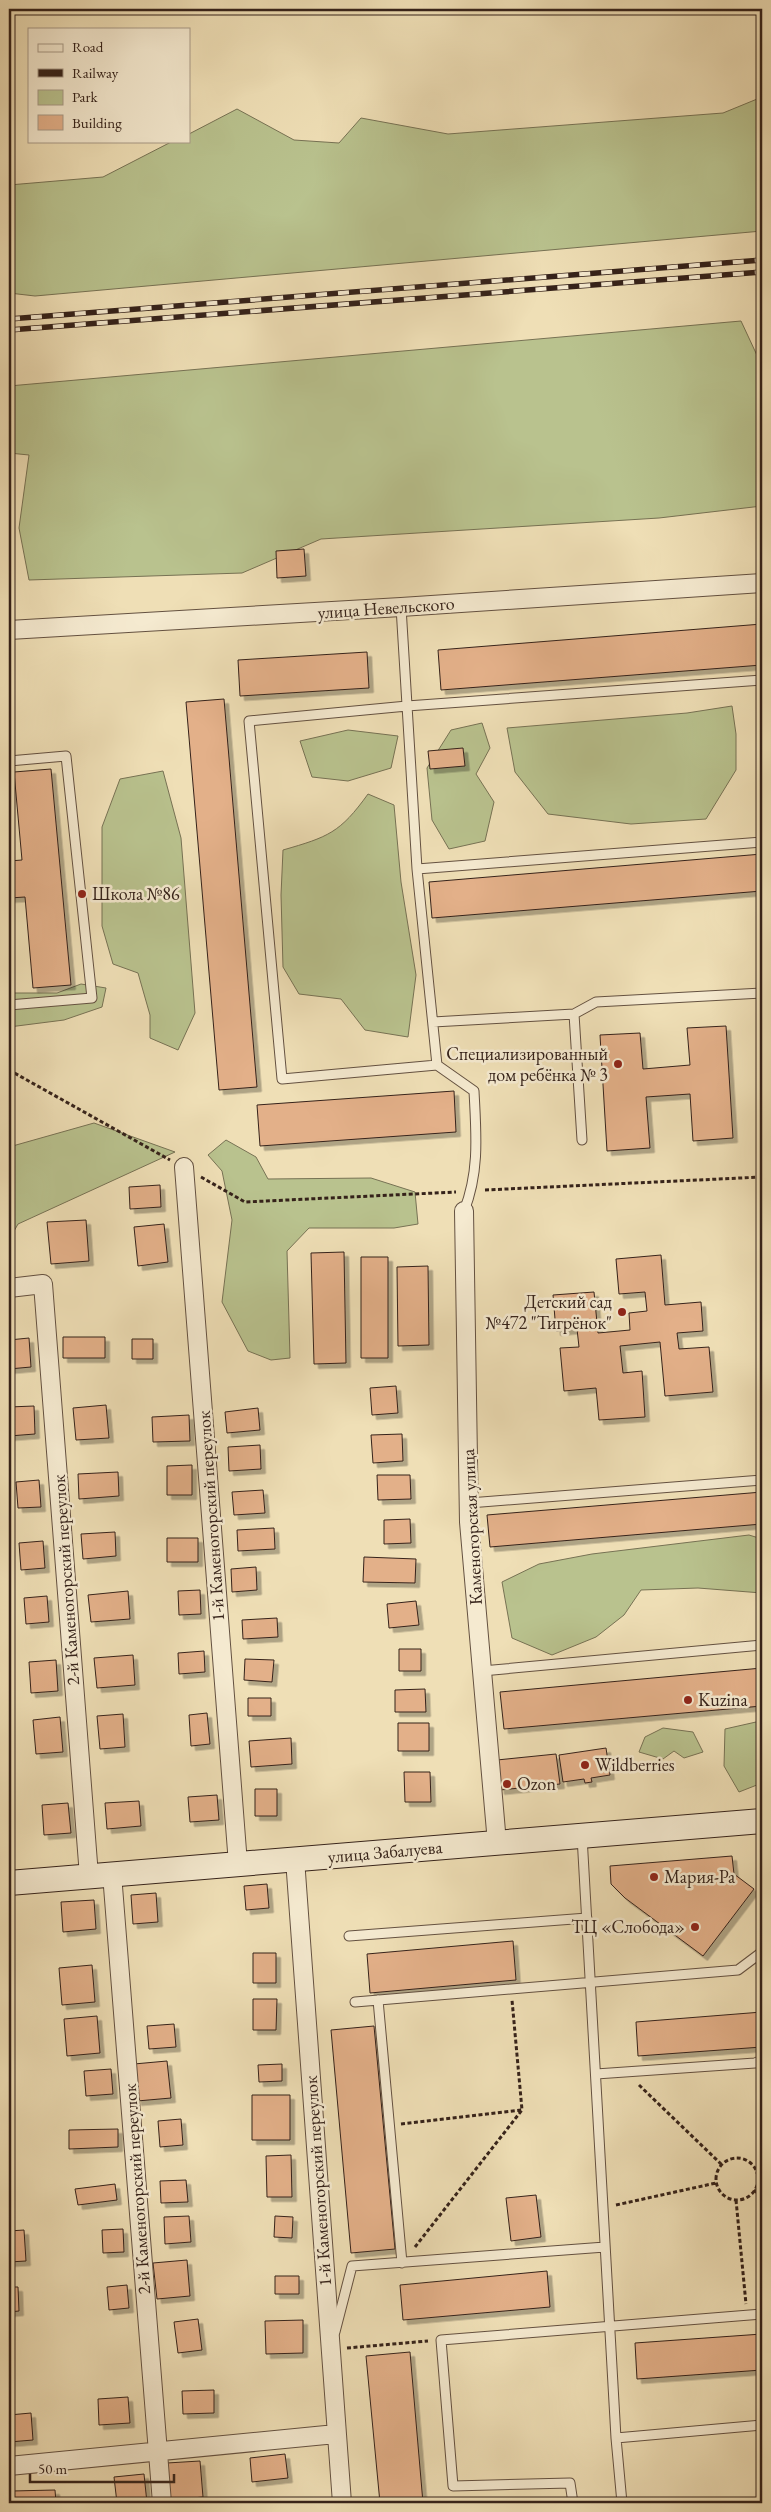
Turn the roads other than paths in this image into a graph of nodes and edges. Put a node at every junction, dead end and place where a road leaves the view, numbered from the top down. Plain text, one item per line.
1 (762, 583) edge
2 (401, 607) junction
3 (9, 630) edge
4 (762, 680) edge
5 (408, 706) junction
6 (9, 761) edge
7 (762, 842) edge
8 (417, 869) junction
9 (762, 993) edge
10 (9, 1005) edge
11 (574, 1014) junction
12 (433, 1022) junction
13 (438, 1065) junction
14 (582, 1140) dead end
15 (184, 1167) road end
16 (464, 1210) joint
17 (9, 1288) edge
18 (762, 1480) edge
19 (469, 1503) junction
20 (762, 1645) edge
21 (482, 1671) junction
22 (762, 1821) edge
23 (582, 1836) junction
24 (497, 1843) junction
25 (295, 1859) junction
26 (238, 1864) junction
27 (101, 1875) junction
28 (9, 1883) edge
29 (587, 1918) junction
30 (349, 1936) dead end
31 (762, 1952) edge
32 (590, 1982) junction
33 (378, 2000) junction
34 (355, 2002) dead end
35 (762, 2060) edge
36 (596, 2074) junction
37 (605, 2247) junction
38 (402, 2263) junction
39 (762, 2314) edge
40 (610, 2326) junction
41 (330, 2349) junction
42 (762, 2424) edge
43 (336, 2434) junction
44 (616, 2438) junction
45 (157, 2451) junction
46 (9, 2466) edge
47 (162, 2503) edge
48 (342, 2503) edge
49 (573, 2503) edge
50 (622, 2503) edge

1 - 2 street, улица Невельского
2 - 3 street, улица Невельского
2 - 5 lane
4 - 5 lane
5 - 8 lane
5 - 13 lane
6 - 10 lane
7 - 8 lane
8 - 12 lane
9 - 11 lane
11 - 12 lane
11 - 14 lane
12 - 13 lane
13 - 16 lane
15 - 26 street, 1-й Каменогорский переулок
16 - 19 street, Каменогорская улица
17 - 27 street, 2-й Каменогорский переулок
18 - 19 lane
19 - 21 street, Каменогорская улица
20 - 21 lane
21 - 24 street, Каменогорская улица
22 - 23 street, улица Забалуева
23 - 24 street, улица Забалуева
23 - 29 lane
24 - 25 street, улица Забалуева
25 - 26 street, улица Забалуева
25 - 41 street, 1-й Каменогорский переулок
26 - 27 street, улица Забалуева
27 - 28 street, улица Забалуева
27 - 45 street, 2-й Каменогорский переулок
29 - 30 lane
29 - 32 lane
31 - 32 lane
32 - 33 lane
32 - 36 lane
33 - 34 lane
33 - 38 lane
35 - 36 lane
36 - 37 lane
37 - 38 lane
37 - 40 lane
38 - 41 lane
39 - 40 lane
40 - 44 lane
40 - 49 lane
41 - 43 street, 1-й Каменогорский переулок
42 - 44 lane
43 - 45 street
43 - 48 street, 1-й Каменогорский переулок
44 - 50 lane
45 - 46 street
45 - 47 street, 2-й Каменогорский переулок

